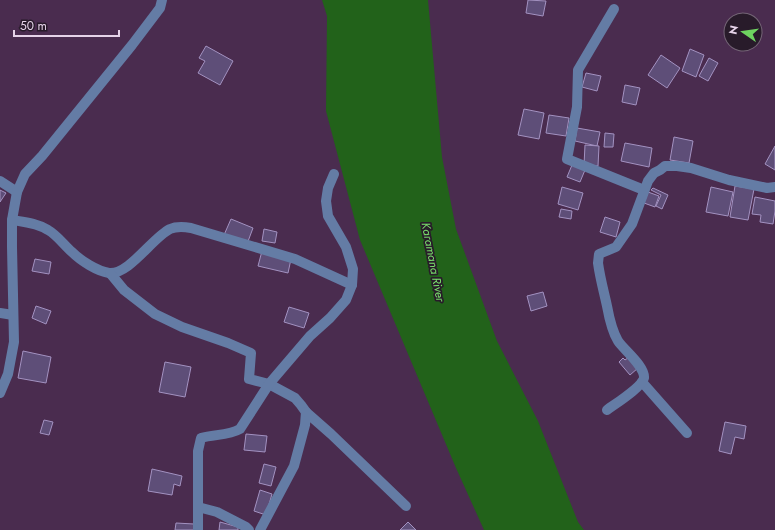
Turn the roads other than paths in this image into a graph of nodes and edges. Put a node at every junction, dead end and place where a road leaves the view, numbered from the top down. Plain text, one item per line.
1 (162, 0) edge
2 (614, 9) dead end
3 (334, 174) dead end
4 (0, 181) edge
5 (775, 187) edge
6 (644, 190) junction
7 (17, 192) junction
8 (12, 220) junction
9 (110, 273) junction
10 (352, 285) junction
11 (0, 313) edge
12 (13, 315) junction
13 (642, 382) junction
14 (269, 384) junction
15 (0, 393) edge
16 (607, 410) dead end
17 (306, 412) junction
18 (687, 433) dead end
19 (406, 506) dead end
20 (198, 507) junction
21 (198, 530) edge
22 (249, 530) edge
23 (260, 530) edge

1 - 7 street
2 - 6 street
3 - 10 street
4 - 7 street
5 - 6 street
6 - 13 street
7 - 8 street
8 - 9 street
8 - 12 street
9 - 10 street
9 - 14 street
10 - 14 street
11 - 12 street
12 - 15 street
13 - 16 street
13 - 18 street
14 - 17 street
14 - 20 street
17 - 19 street
17 - 23 street
20 - 21 street
20 - 22 street

